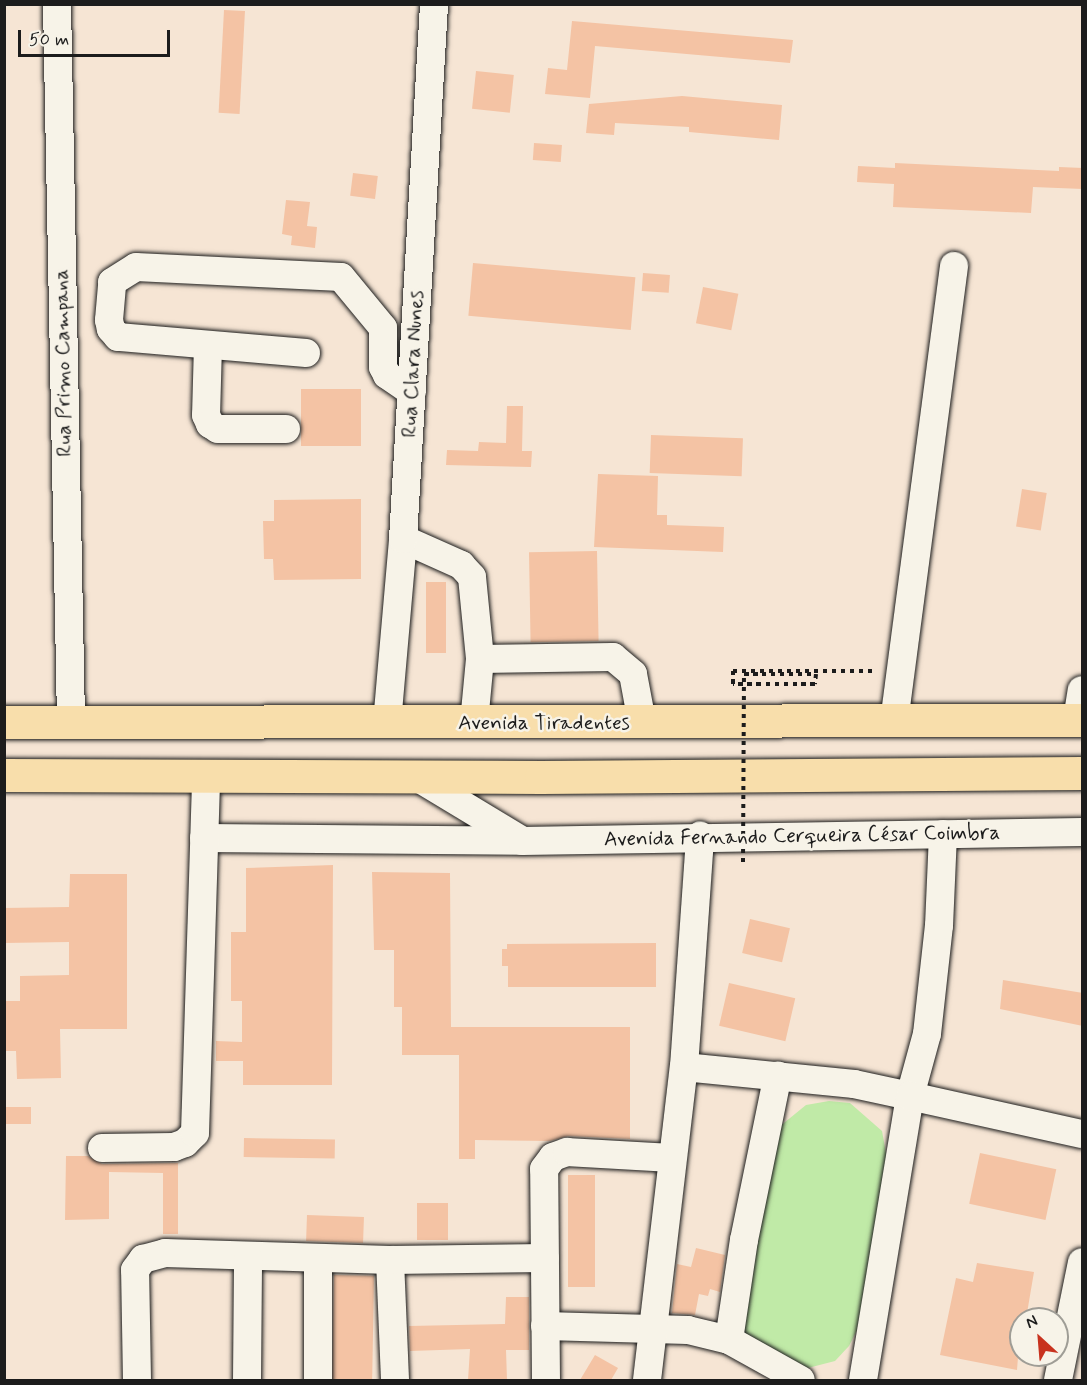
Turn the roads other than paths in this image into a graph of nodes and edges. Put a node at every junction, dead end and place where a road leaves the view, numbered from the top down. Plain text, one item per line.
1 (57, 4) edge
2 (434, 4) edge
3 (954, 266) dead end
4 (208, 345) junction
5 (306, 353) dead end
6 (412, 392) junction
7 (286, 429) dead end
8 (403, 539) junction
9 (480, 659) junction
10 (1081, 710) edge
11 (71, 721) junction
12 (4, 722) edge
13 (642, 722) junction
14 (894, 722) junction
15 (387, 723) junction
16 (474, 723) junction
17 (1083, 772) edge
18 (4, 775) edge
19 (206, 775) junction
20 (415, 776) junction
21 (1083, 832) edge
22 (943, 834) junction
23 (700, 836) junction
24 (204, 838) junction
25 (522, 841) junction
26 (684, 1067) junction
27 (778, 1075) junction
28 (910, 1096) junction
29 (1083, 1134) edge
30 (102, 1148) dead end
31 (671, 1158) junction
32 (248, 1258) junction
33 (545, 1258) junction
34 (318, 1259) junction
35 (390, 1260) junction
36 (1081, 1279) edge
37 (1077, 1320) edge
38 (545, 1326) junction
39 (653, 1328) junction
40 (729, 1340) junction
41 (137, 1380) edge
42 (248, 1380) edge
43 (318, 1380) edge
44 (395, 1380) edge
45 (546, 1380) edge
46 (647, 1380) edge
47 (801, 1380) edge
48 (863, 1380) edge
49 (1058, 1380) edge

1 - 11 street, Rua Primo Campana
2 - 6 street, Rua Clara Nunes
3 - 14 street
4 - 5 street
4 - 6 street
4 - 7 street
6 - 8 street, Rua Clara Nunes
8 - 9 street
8 - 15 street, Rua Clara Nunes
9 - 13 street
9 - 16 street
10 - 14 highway, Avenida Tiradentes
11 - 12 highway, Avenida Tiradentes
11 - 15 highway, Avenida Tiradentes
13 - 14 highway, Avenida Tiradentes
13 - 16 highway, Avenida Tiradentes
15 - 16 highway, Avenida Tiradentes
17 - 20 highway
18 - 19 highway
19 - 20 highway
19 - 24 street
20 - 25 street
21 - 22 street, Avenida Fernando Cerqueira César Coimbra
22 - 23 street, Avenida Fernando Cerqueira César Coimbra
22 - 28 street
23 - 25 street, Avenida Fernando Cerqueira César Coimbra
23 - 26 street
24 - 25 street, Avenida Fernando Cerqueira César Coimbra
24 - 30 street
26 - 27 street
26 - 31 street
27 - 28 street
27 - 40 street
28 - 29 street
28 - 48 street
31 - 33 street
31 - 39 street
32 - 34 street
32 - 41 street
32 - 42 street
33 - 35 street
33 - 38 street
34 - 35 street
34 - 43 street
35 - 44 street
36 - 37 street
37 - 49 street
38 - 39 street
38 - 45 street
39 - 40 street
39 - 46 street
40 - 47 street

